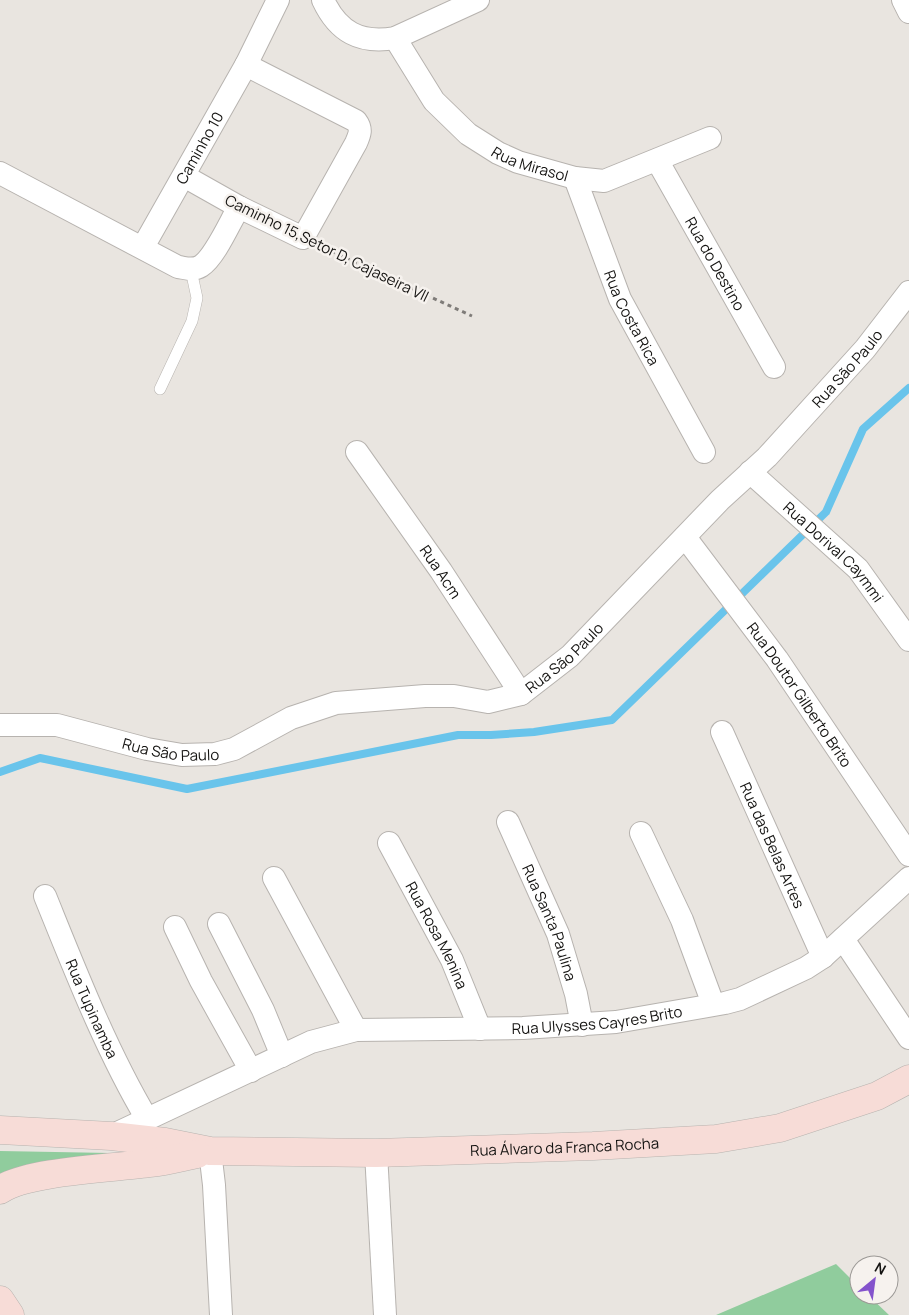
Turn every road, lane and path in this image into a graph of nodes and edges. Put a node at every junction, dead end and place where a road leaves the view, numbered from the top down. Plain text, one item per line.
1 (278, 0) edge
2 (323, 0) edge
3 (478, 0) edge
4 (903, 0) edge
5 (909, 12) edge
6 (395, 38) junction
7 (246, 65) junction
8 (710, 138) dead end
9 (657, 160) junction
10 (0, 173) edge
11 (184, 176) junction
12 (575, 178) junction
13 (239, 207) junction
14 (303, 238) junction
15 (143, 247) junction
16 (192, 270) junction
17 (909, 292) edge
18 (472, 316) dead end
19 (774, 368) dead end
20 (160, 389) dead end
21 (357, 452) dead end
22 (704, 452) dead end
23 (750, 472) junction
24 (685, 538) junction
25 (909, 640) edge
26 (521, 694) junction
27 (0, 725) edge
28 (722, 732) dead end
29 (508, 822) dead end
30 (641, 833) dead end
31 (390, 843) dead end
32 (909, 855) edge
33 (274, 878) dead end
34 (909, 878) edge
35 (45, 896) dead end
36 (219, 924) dead end
37 (175, 927) dead end
38 (843, 939) junction
39 (823, 957) junction
40 (713, 1004) junction
41 (582, 1025) junction
42 (480, 1029) junction
43 (356, 1030) junction
44 (909, 1038) edge
45 (282, 1056) junction
46 (251, 1071) junction
47 (909, 1079) edge
48 (147, 1119) junction
49 (0, 1130) edge
50 (111, 1136) junction
51 (210, 1151) junction
52 (376, 1153) junction
53 (0, 1190) edge
54 (0, 1300) edge
55 (10, 1315) edge
56 (221, 1315) edge
57 (384, 1315) edge

1 - 7 street, Caminho 10
2 - 6 street
3 - 6 street
4 - 5 street
6 - 12 street, Rua Mirasol
7 - 11 street, Caminho 10
7 - 14 street
8 - 9 street, Rua Mirasol
9 - 12 street, Rua Mirasol
9 - 19 street, Rua do Destino
10 - 15 street
11 - 13 street, Caminho 15,Setor D, Cajaseira VII
11 - 15 street, Caminho 10
12 - 22 street, Rua Costa Rica
13 - 14 street, Caminho 15,Setor D, Cajaseira VII
13 - 16 street
14 - 18 path, Caminho 15,Setor D, Cajaseira VII
15 - 16 street
16 - 20 lane
17 - 23 street, Rua São Paulo
21 - 26 street, Rua Acm
23 - 24 street, Rua São Paulo
23 - 25 street, Rua Dorival Caymmi
24 - 26 street, Rua São Paulo
24 - 32 street, Rua Doutor Gilberto Brito
26 - 27 street, Rua São Paulo
28 - 39 street, Rua das Belas Artes
29 - 41 street, Rua Santa Paulina
30 - 40 street
31 - 42 street, Rua Rosa Menina
33 - 43 street
34 - 38 street, Rua Ulysses Cayres Brito
35 - 48 street, Rua Tupinamba
36 - 45 street
37 - 46 street
38 - 39 street, Rua Ulysses Cayres Brito
38 - 44 street
39 - 40 street, Rua Ulysses Cayres Brito
40 - 41 street, Rua Ulysses Cayres Brito
41 - 42 street, Rua Ulysses Cayres Brito
42 - 43 street, Rua Ulysses Cayres Brito
43 - 45 street, Rua Ulysses Cayres Brito
45 - 46 street, Rua Ulysses Cayres Brito
46 - 48 street
47 - 52 main road, Rua Álvaro da Franca Rocha
48 - 50 street
49 - 50 main road, Rua Álvaro da Franca Rocha
50 - 51 main road, Rua Álvaro da Franca Rocha
51 - 52 main road, Rua Álvaro da Franca Rocha
51 - 53 main road, Rua Álvaro da Franca Rocha
51 - 56 street
52 - 57 street
54 - 55 main road

